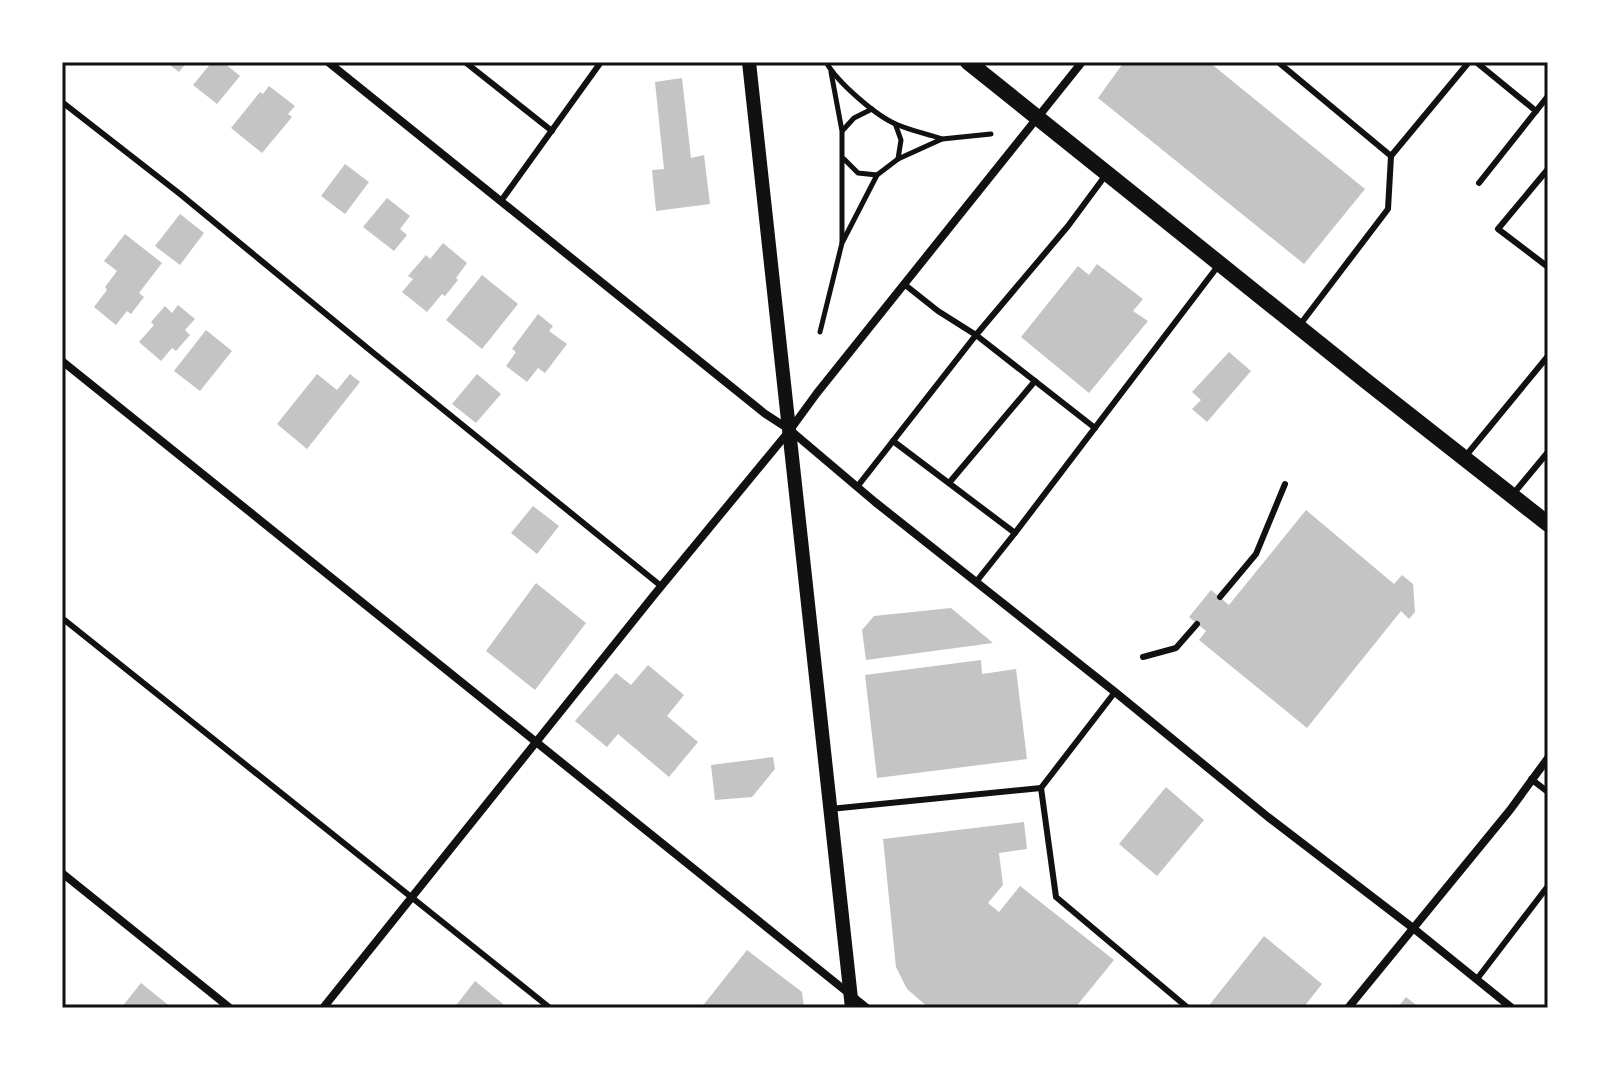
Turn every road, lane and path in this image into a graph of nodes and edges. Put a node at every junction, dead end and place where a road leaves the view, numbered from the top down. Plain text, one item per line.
1 (328, 62) edge
2 (465, 62) edge
3 (601, 62) edge
4 (749, 62) edge
5 (826, 62) edge
6 (968, 62) edge
7 (1082, 62) edge
8 (1278, 62) edge
9 (1469, 62) edge
10 (1476, 62) edge
11 (831, 72) junction
12 (1548, 96) edge
13 (62, 102) edge
14 (872, 109) junction
15 (1536, 111) junction
16 (1038, 118) junction
17 (896, 125) junction
18 (552, 131) junction
19 (842, 131) junction
20 (991, 134) dead end
21 (942, 139) junction
22 (1391, 156) junction
23 (843, 158) junction
24 (898, 159) junction
25 (1548, 169) edge
26 (1107, 173) junction
27 (877, 175) junction
28 (1479, 183) dead end
29 (501, 201) junction
30 (842, 243) junction
31 (1220, 263) junction
32 (1547, 265) edge
33 (904, 284) junction
34 (1299, 326) junction
35 (820, 332) dead end
36 (976, 335) junction
37 (1548, 356) edge
38 (62, 361) edge
39 (1035, 381) junction
40 (1095, 428) junction
41 (790, 430) junction
42 (893, 441) junction
43 (1548, 452) edge
44 (1464, 458) junction
45 (949, 483) junction
46 (1285, 484) dead end
47 (857, 487) junction
48 (1512, 495) junction
49 (1548, 524) edge
50 (1015, 533) junction
51 (976, 582) junction
52 (661, 586) junction
53 (1220, 597) dead end
54 (62, 618) edge
55 (1197, 624) dead end
56 (1143, 657) dead end
57 (1115, 692) junction
58 (536, 742) junction
59 (1548, 758) edge
60 (1531, 779) junction
61 (1041, 788) junction
62 (1548, 792) edge
63 (830, 809) junction
64 (62, 873) edge
65 (1548, 886) edge
66 (411, 898) junction
67 (1413, 928) junction
68 (1477, 979) junction
69 (851, 1001) edge
70 (230, 1008) edge
71 (323, 1008) edge
72 (550, 1008) edge
73 (867, 1008) edge
74 (1188, 1008) edge
75 (1348, 1008) edge
76 (1512, 1008) edge

1 - 29 street
2 - 18 lane
3 - 18 lane
4 - 41 street
5 - 11 path
6 - 16 main road
7 - 16 street
8 - 22 lane
9 - 22 lane
10 - 15 lane
11 - 14 path
11 - 19 path
12 - 15 lane
13 - 52 lane
14 - 17 path
14 - 19 path
15 - 28 lane
16 - 26 main road
16 - 33 street
17 - 21 path
17 - 24 path
18 - 29 lane
19 - 23 path
20 - 21 path
21 - 24 path
22 - 34 lane
23 - 27 path
23 - 30 path
24 - 27 path
25 - 32 lane
26 - 31 main road
26 - 36 lane
27 - 30 path
29 - 41 street
30 - 35 path
31 - 34 main road
31 - 40 lane
33 - 36 lane
33 - 41 street
34 - 44 main road
36 - 39 lane
36 - 42 lane
37 - 44 lane
38 - 58 street
39 - 40 lane
39 - 45 lane
40 - 50 lane
41 - 47 street
41 - 52 street
41 - 63 street
42 - 45 lane
42 - 47 lane
43 - 48 lane
44 - 48 main road
45 - 50 lane
46 - 53 lane
47 - 51 street
48 - 49 main road
50 - 51 lane
51 - 57 street
52 - 58 street
54 - 66 lane
55 - 56 lane
57 - 61 lane
57 - 67 street
58 - 66 street
58 - 69 street
59 - 60 street
60 - 62 lane
60 - 67 street
61 - 63 lane
61 - 74 lane
63 - 69 street
64 - 70 street
65 - 68 lane
66 - 71 street
66 - 72 lane
67 - 68 street
67 - 75 street
68 - 76 street
69 - 73 street

